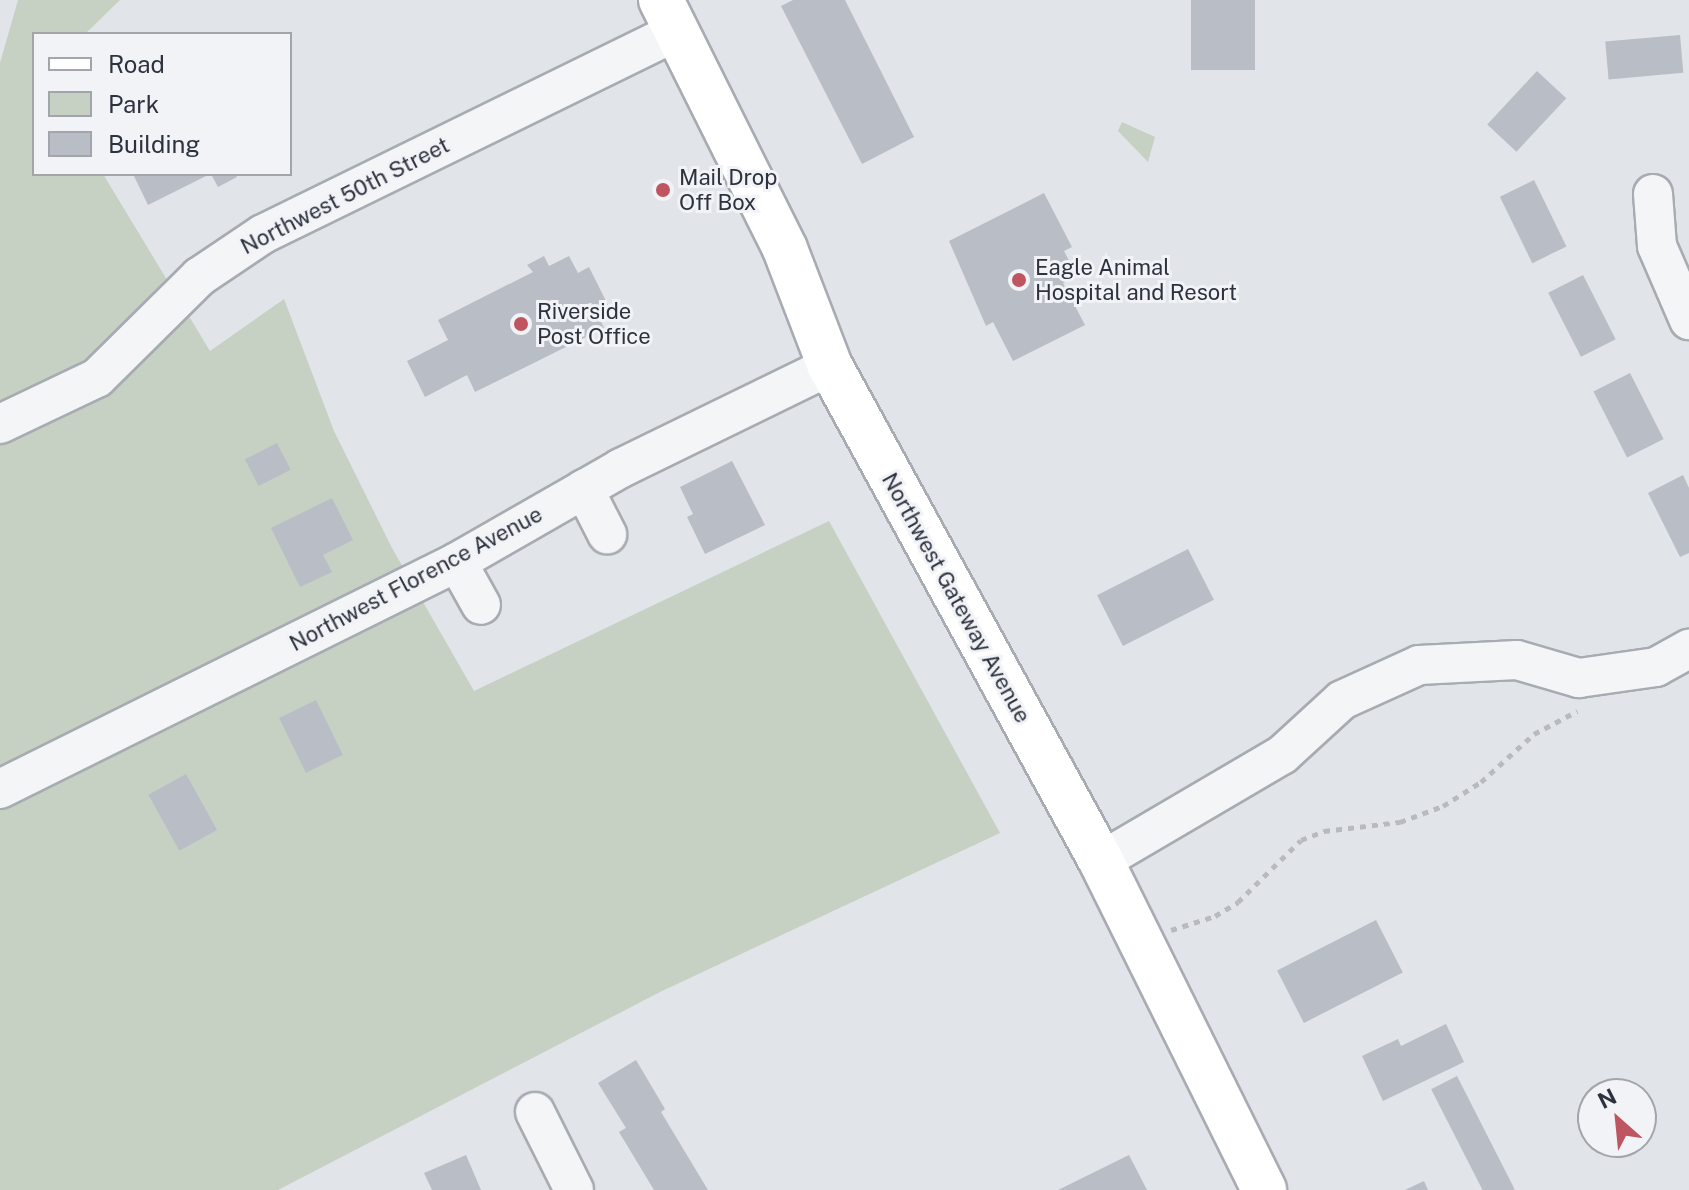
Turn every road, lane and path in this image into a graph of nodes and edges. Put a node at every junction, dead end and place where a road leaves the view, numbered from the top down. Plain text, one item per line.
1 (669, 16) edge
2 (1653, 194) dead end
3 (1689, 320) edge
4 (830, 366) junction
5 (0, 424) edge
6 (584, 489) junction
7 (607, 534) dead end
8 (457, 562) junction
9 (481, 605) dead end
10 (1689, 649) edge
11 (1590, 707) dead end
12 (0, 789) edge
13 (1101, 861) junction
14 (1170, 930) dead end
15 (535, 1112) dead end
16 (574, 1190) edge
17 (1264, 1190) edge

1 - 4 main road, Northwest Gateway Avenue
1 - 5 street, Northwest 50th Street
2 - 3 street
4 - 6 street, Northwest Florence Avenue
4 - 13 main road, Northwest Gateway Avenue
6 - 7 street
6 - 8 street, Northwest Florence Avenue
8 - 9 street
8 - 12 street, Northwest Florence Avenue
10 - 13 street
11 - 14 path
13 - 17 main road, Northwest Gateway Avenue
15 - 16 street

